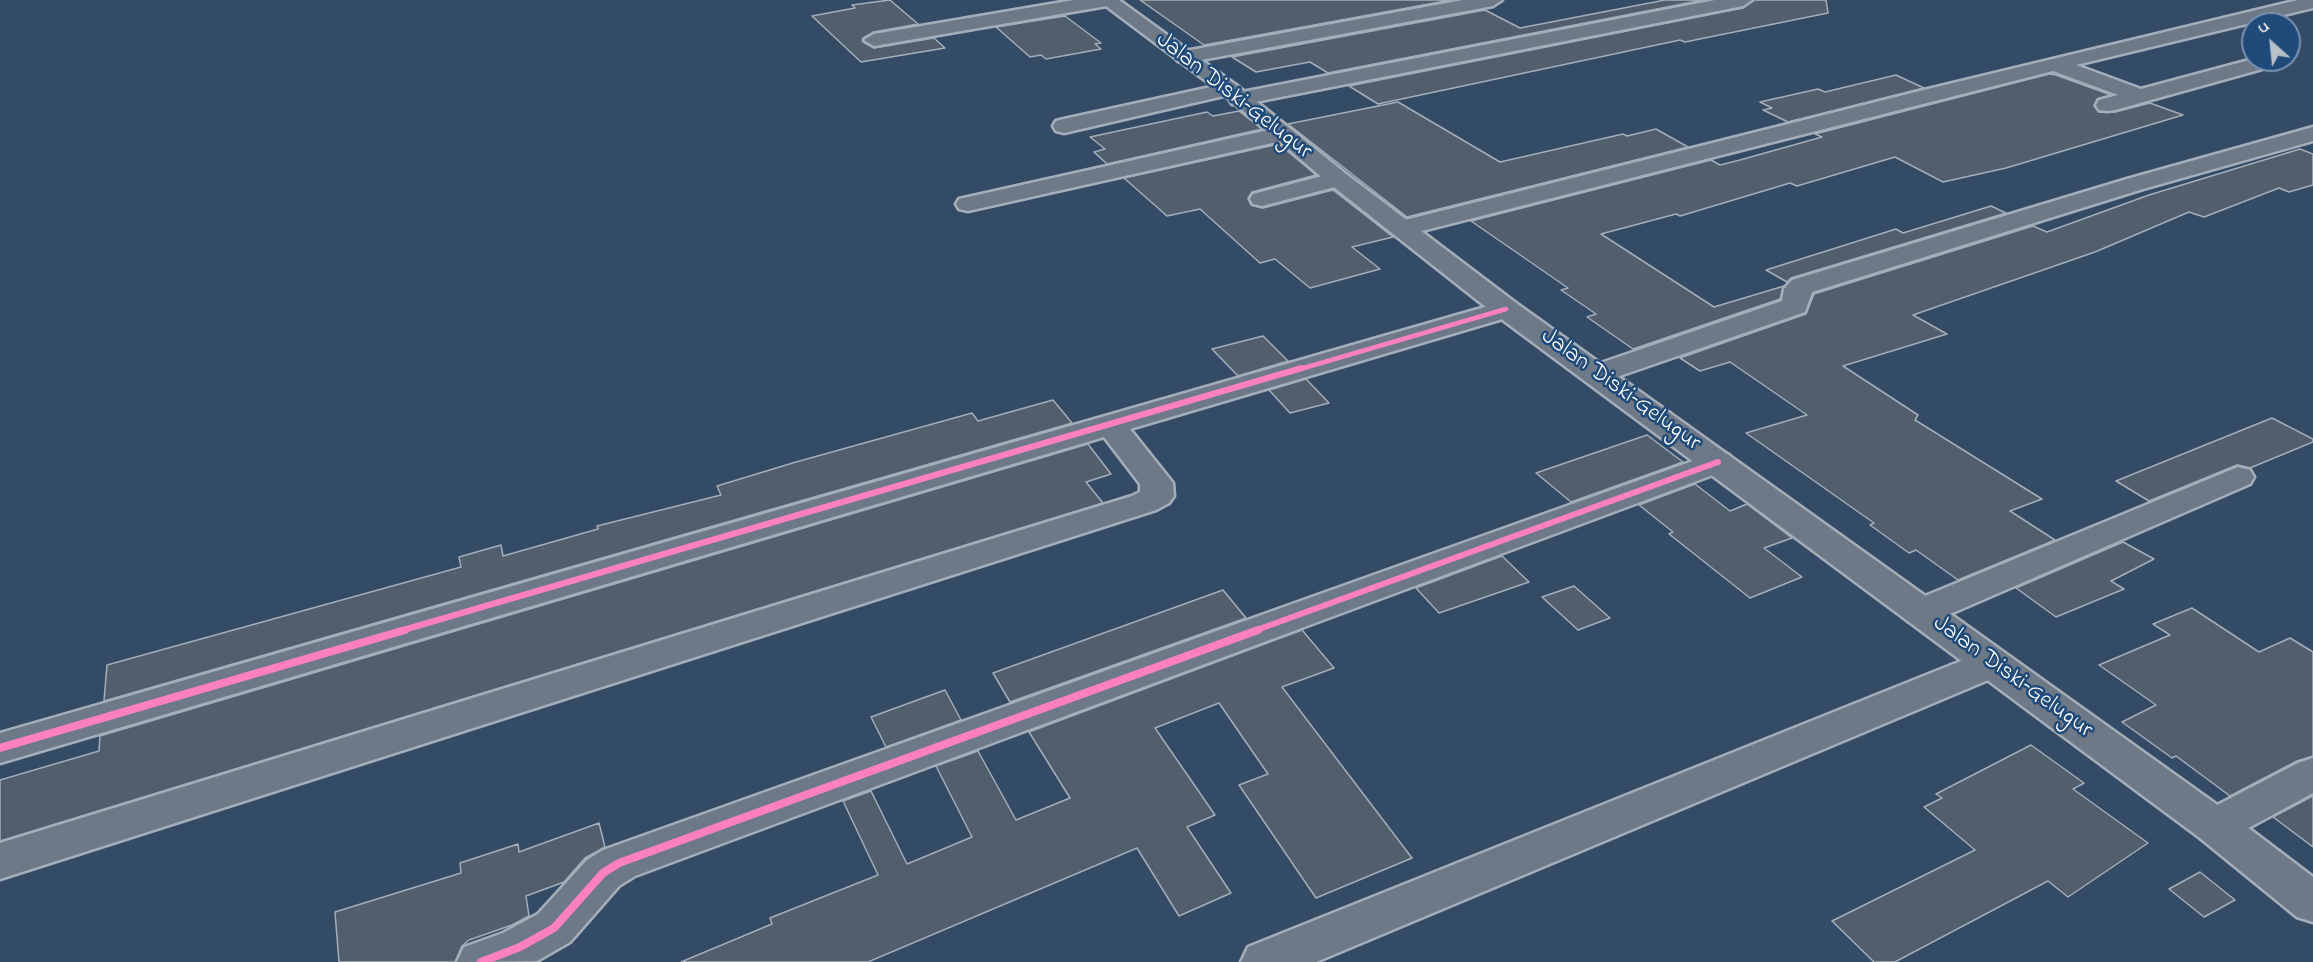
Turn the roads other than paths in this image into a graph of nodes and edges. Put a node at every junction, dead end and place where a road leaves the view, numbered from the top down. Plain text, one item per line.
1 (1107, 0) edge
2 (1493, 0) edge
3 (1743, 0) edge
4 (2313, 2) edge
5 (874, 40) dead end
6 (1185, 57) junction
7 (2053, 64) junction
8 (2241, 69) edge
9 (1235, 94) junction
10 (2139, 96) junction
11 (2107, 105) dead end
12 (1064, 126) dead end
13 (1282, 134) junction
14 (2313, 134) edge
15 (1338, 179) junction
16 (1262, 199) dead end
17 (968, 204) dead end
18 (1402, 228) junction
19 (1506, 309) junction
20 (1597, 374) junction
21 (1111, 425) junction
22 (1718, 462) junction
23 (2238, 477) dead end
24 (1921, 612) junction
25 (1991, 663) junction
26 (0, 748) edge
27 (2313, 774) edge
28 (2215, 826) junction
29 (0, 861) edge
30 (2313, 903) edge
31 (481, 962) edge
32 (1265, 962) edge

1 - 5 street
1 - 6 street, Jalan Diski–Gelugur
2 - 6 street
3 - 9 street
4 - 7 street
6 - 9 street, Jalan Diski–Gelugur
7 - 10 street
7 - 18 street
8 - 10 street
9 - 12 street
9 - 13 street, Jalan Diski–Gelugur
10 - 11 street
13 - 15 street, Jalan Diski–Gelugur
13 - 17 street
14 - 20 street
15 - 16 street
15 - 18 street, Jalan Diski–Gelugur
18 - 19 street, Jalan Diski–Gelugur
19 - 20 street, Jalan Diski–Gelugur
19 - 21 street
20 - 22 street, Jalan Diski–Gelugur
21 - 26 street
21 - 29 street
22 - 24 street, Jalan Diski–Gelugur
22 - 31 street
23 - 24 street
24 - 25 street, Jalan Diski–Gelugur
25 - 28 street, Jalan Diski–Gelugur
25 - 32 street
27 - 28 street
28 - 30 street, Jalan Diski–Gelugur

